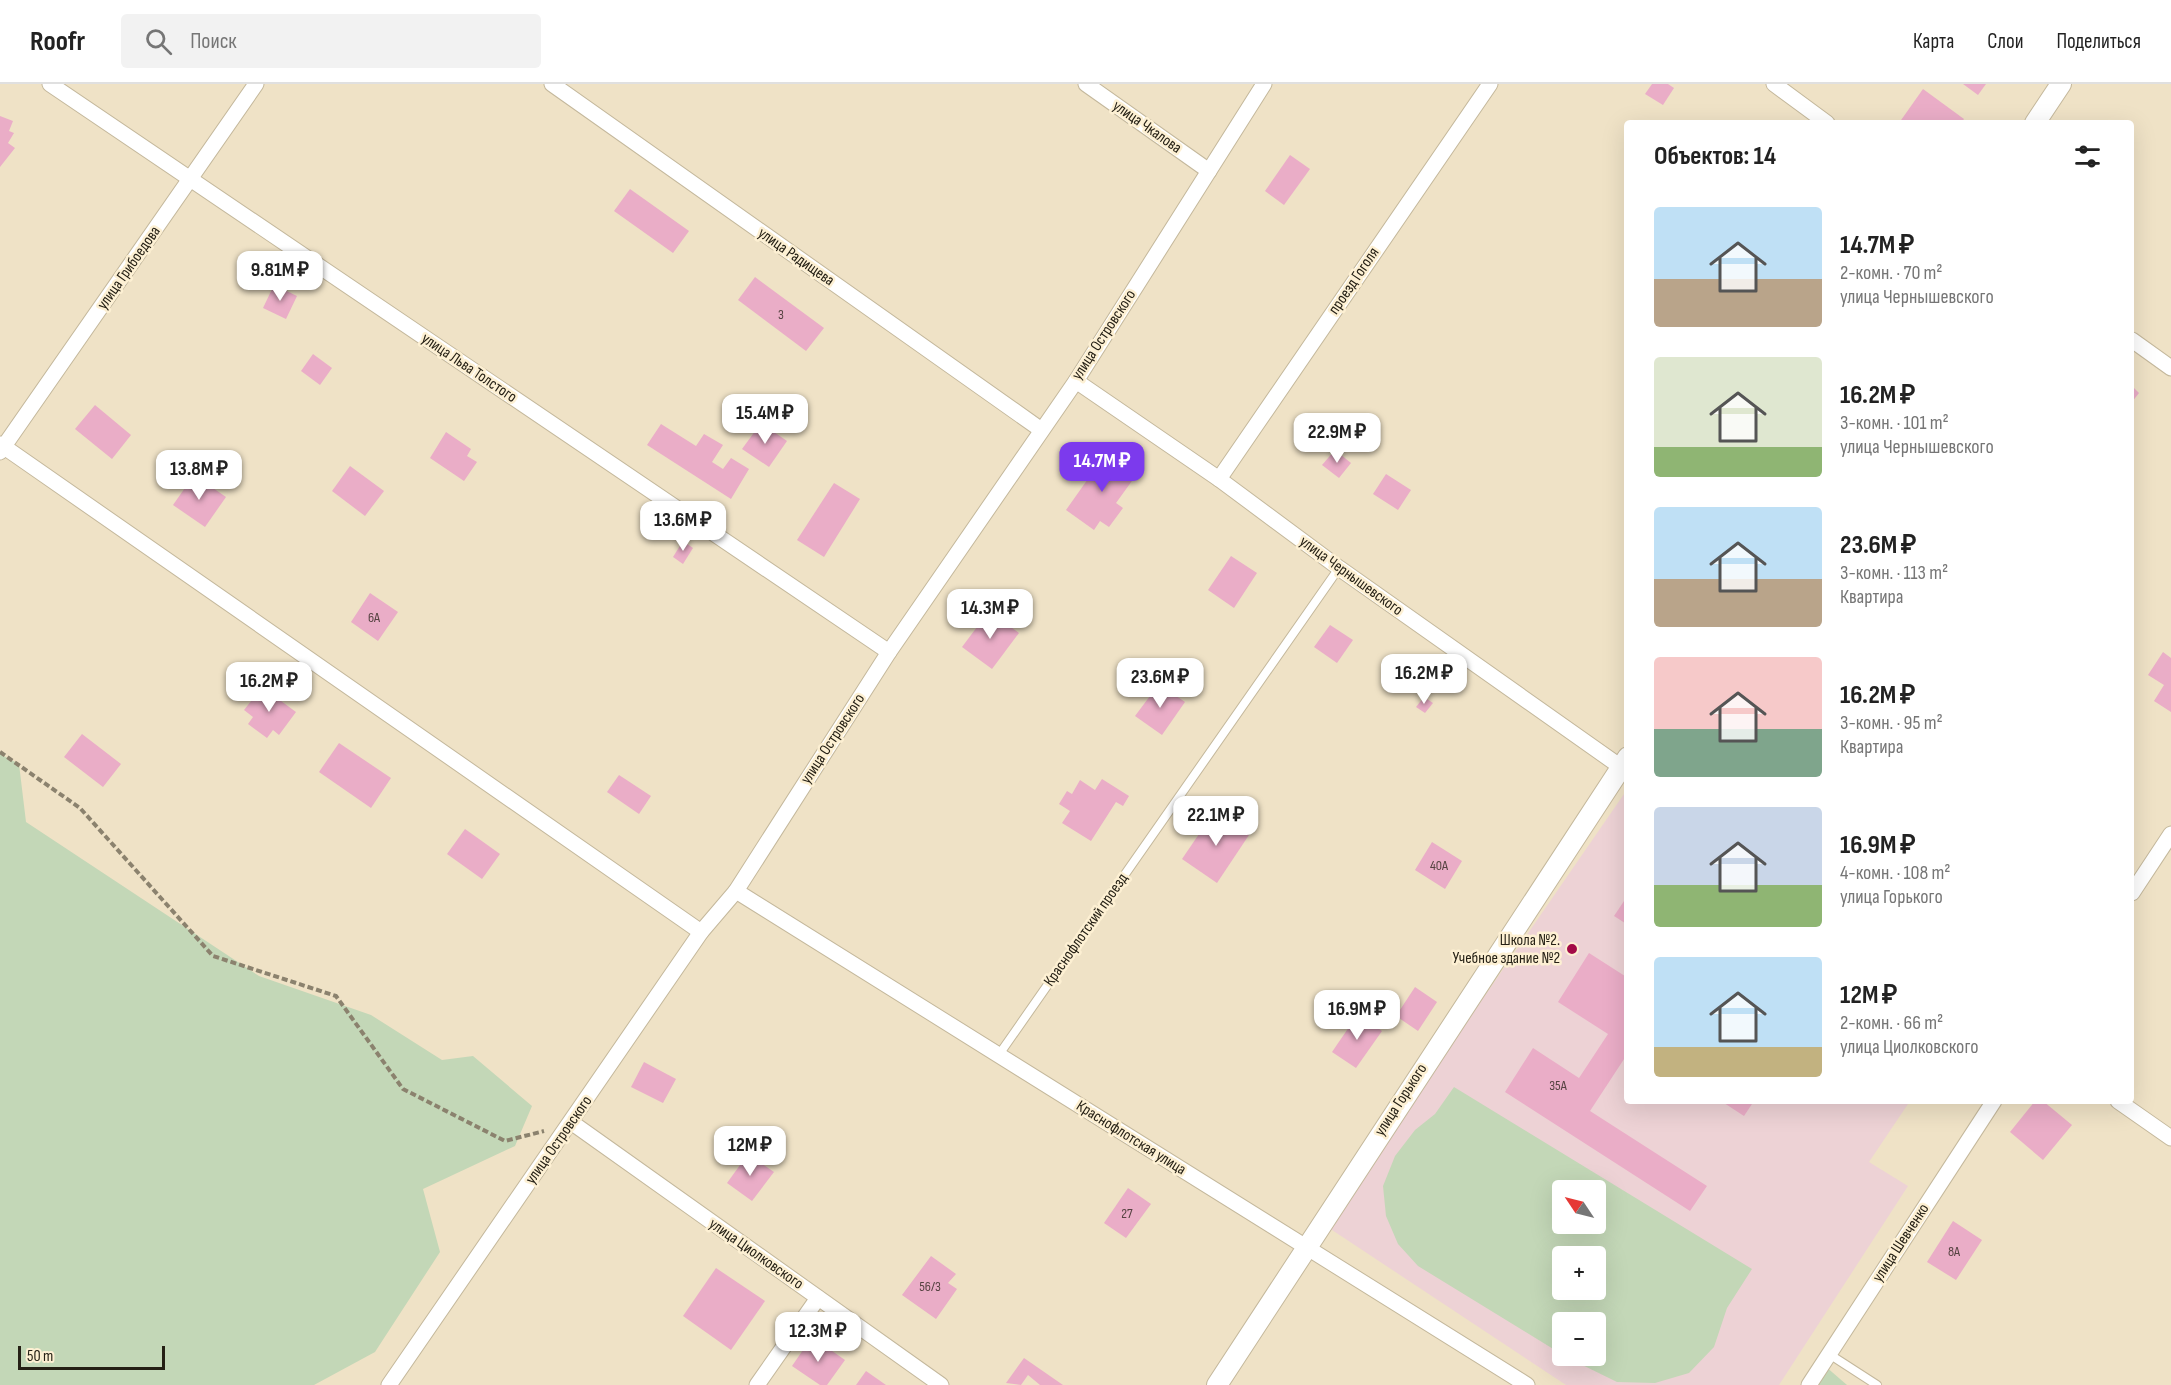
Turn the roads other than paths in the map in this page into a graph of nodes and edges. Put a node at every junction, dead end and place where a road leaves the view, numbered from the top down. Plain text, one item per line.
1 (50, 84) edge
2 (256, 84) edge
3 (552, 84) edge
4 (1086, 84) edge
5 (1264, 84) edge
6 (1490, 84) edge
7 (1774, 84) edge
8 (2061, 84) edge
9 (1823, 120) edge
10 (2037, 120) edge
11 (1209, 171) junction
12 (190, 180) junction
13 (2134, 341) edge
14 (2171, 368) edge
15 (1076, 381) junction
16 (1040, 429) junction
17 (1, 447) edge
18 (1219, 480) junction
19 (1339, 568) junction
20 (889, 652) junction
21 (1624, 764) edge
22 (1624, 767) edge
23 (2171, 834) edge
24 (2134, 890) edge
25 (736, 891) junction
26 (701, 932) junction
27 (998, 1056) junction
28 (1992, 1104) edge
29 (2122, 1104) edge
30 (571, 1122) junction
31 (2171, 1138) edge
32 (1306, 1246) junction
33 (818, 1298) junction
34 (1829, 1354) junction
35 (389, 1385) edge
36 (757, 1385) edge
37 (941, 1385) edge
38 (1217, 1385) edge
39 (1527, 1385) edge
40 (1809, 1385) edge
41 (1877, 1385) edge

1 - 12 street, улица Льва Толстого
2 - 12 street, улица Грибоедова
3 - 16 street, улица Радищева
4 - 11 street, улица Чкалова
5 - 11 street, улица Островского
6 - 18 street, проезд Гоголя
7 - 9 street
8 - 10 street
11 - 15 street, улица Островского
12 - 17 street, улица Грибоедова
12 - 20 street, улица Льва Толстого
13 - 14 street
15 - 16 street, улица Островского
15 - 18 street, улица Чернышевского
16 - 20 street, улица Островского
17 - 26 street
18 - 19 street, улица Чернышевского
19 - 21 street, улица Чернышевского
19 - 27 lane, Краснофлотский проезд
20 - 25 street, улица Островского
22 - 32 street, улица Горького
23 - 24 street
25 - 26 street, улица Островского
25 - 27 street, Краснофлотская улица
26 - 30 street, улица Островского
27 - 32 street, Краснофлотская улица
28 - 34 street, улица Шевченко
29 - 31 street
30 - 33 street, улица Циолковского
30 - 35 street, улица Островского
32 - 38 street, улица Горького
32 - 39 street, Краснофлотская улица
33 - 36 street
33 - 37 street, улица Циолковского
34 - 40 street, улица Шевченко
34 - 41 lane

